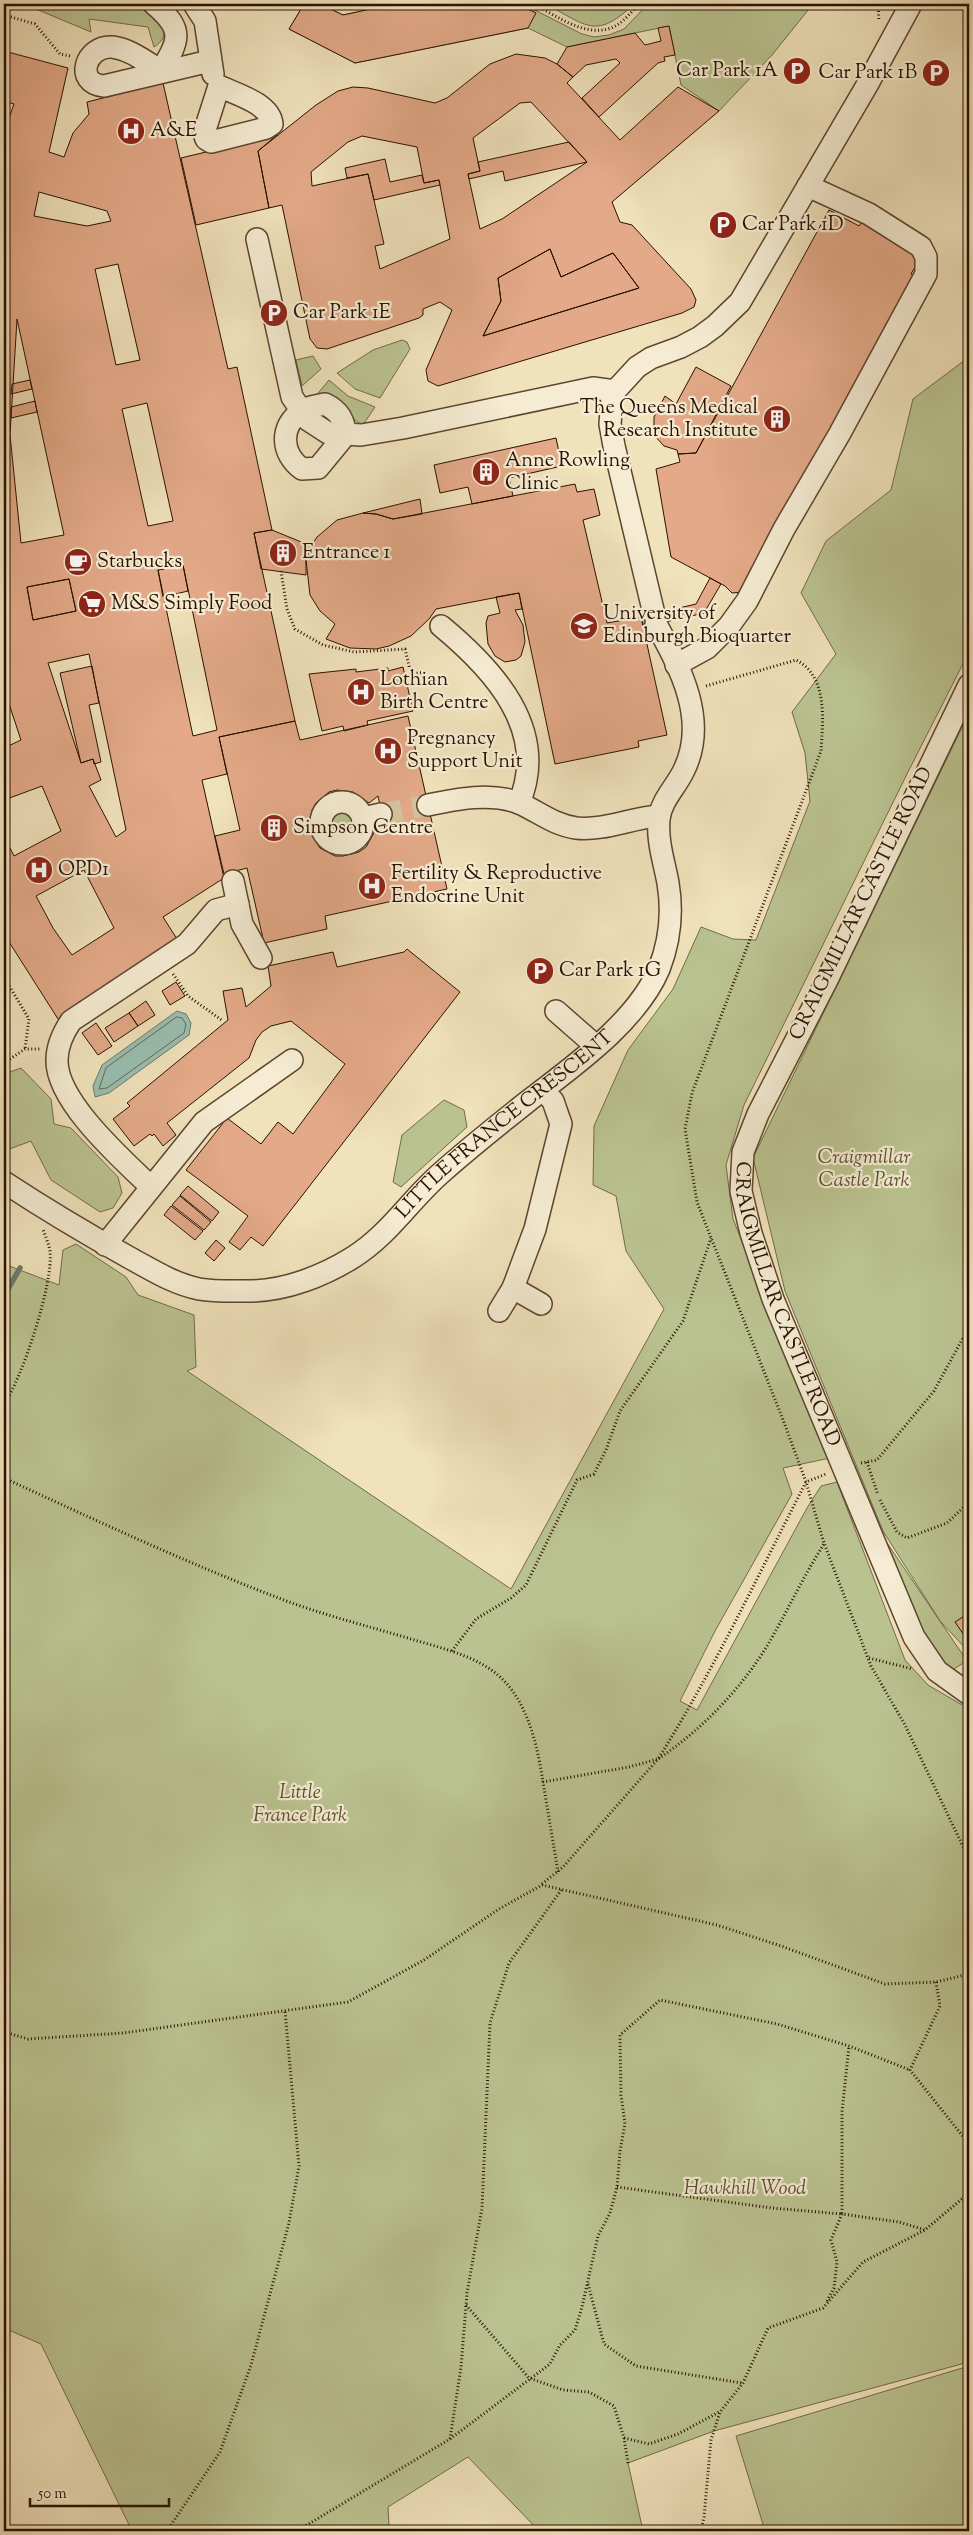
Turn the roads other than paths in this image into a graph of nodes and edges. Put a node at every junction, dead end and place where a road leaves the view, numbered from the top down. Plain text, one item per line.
1 (154, 4) edge
2 (194, 4) edge
3 (911, 4) edge
4 (210, 61) junction
5 (160, 71) junction
6 (219, 86) dead end
7 (808, 186) junction
8 (257, 239) dead end
9 (615, 391) junction
10 (301, 411) junction
11 (346, 434) junction
12 (441, 626) dead end
13 (676, 665) junction
14 (969, 684) edge
15 (519, 803) junction
16 (428, 805) tunnel mouth
17 (659, 816) junction
18 (233, 881) dead end
19 (238, 904) junction
20 (261, 958) dead end
21 (556, 1011) dead end
22 (596, 1046) junction
23 (292, 1060) dead end
24 (543, 1090) junction
25 (4, 1182) edge
26 (151, 1187) junction
27 (105, 1244) junction
28 (513, 1288) junction
29 (541, 1304) dead end
30 (499, 1311) dead end
31 (965, 1684) edge

1 - 5 street
2 - 4 street
3 - 7 street
4 - 5 street
4 - 6 street
5 - 5 street
7 - 9 street
7 - 13 street
8 - 10 street
9 - 11 street
9 - 13 street, LITTLE FRANCE CRESCENT
10 - 11 street
10 - 11 street
12 - 15 street
13 - 17 street, LITTLE FRANCE CRESCENT
14 - 31 street, CRAIGMILLAR CASTLE ROAD
15 - 16 street
15 - 17 street
17 - 22 street, LITTLE FRANCE CRESCENT
18 - 19 street
19 - 20 street
19 - 26 street
21 - 22 street
22 - 24 street, LITTLE FRANCE CRESCENT
23 - 26 street
24 - 27 street, LITTLE FRANCE CRESCENT
24 - 28 street
25 - 27 street, LITTLE FRANCE CRESCENT
26 - 27 street
28 - 29 street
28 - 30 street

